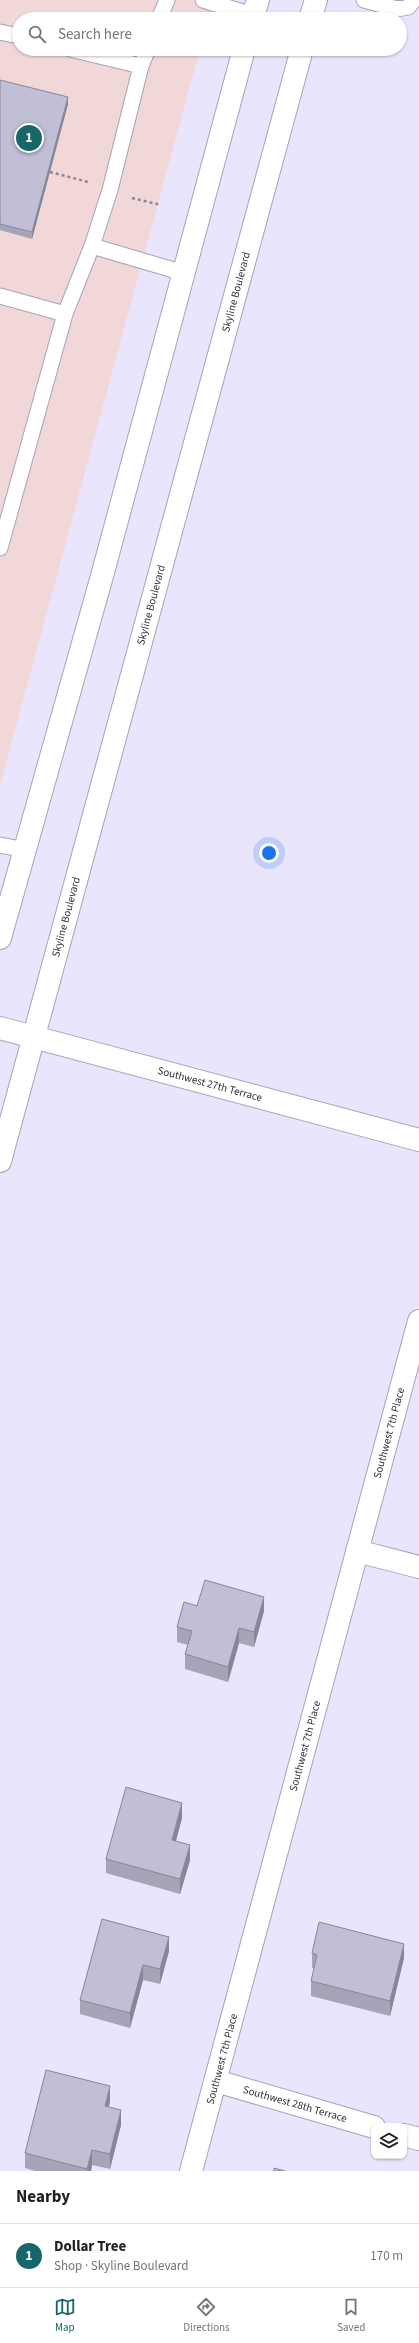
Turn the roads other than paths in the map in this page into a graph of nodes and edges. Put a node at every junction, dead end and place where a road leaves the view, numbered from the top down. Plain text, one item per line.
1 (167, 0) edge
2 (202, 0) edge
3 (316, 0) edge
4 (364, 0) edge
5 (414, 0) edge
6 (254, 11) edge
7 (162, 12) edge
8 (312, 12) edge
9 (0, 32) edge
10 (12, 35) edge
11 (99, 56) edge
12 (145, 56) edge
13 (242, 56) edge
14 (300, 56) edge
15 (141, 66) junction
16 (92, 246) junction
17 (184, 273) junction
18 (0, 296) edge
19 (65, 314) junction
20 (0, 548) edge
21 (0, 845) edge
22 (26, 850) junction
23 (0, 938) edge
24 (0, 1028) edge
25 (34, 1037) junction
26 (419, 1140) edge
27 (0, 1160) edge
28 (419, 1321) edge
29 (357, 1551) junction
30 (419, 1567) edge
31 (216, 2081) junction
32 (371, 2126) edge
33 (407, 2136) edge
34 (419, 2138) edge
35 (191, 2171) edge

1 - 7 lane
2 - 6 lane
3 - 8 street
4 - 5 lane
9 - 10 lane
11 - 15 lane
12 - 15 lane
13 - 17 street
14 - 25 street, Skyline Boulevard
15 - 16 lane
16 - 17 lane
16 - 19 lane
17 - 22 street
18 - 19 lane
19 - 20 lane
21 - 22 lane
22 - 23 street
24 - 25 street, Southwest 27th Terrace
25 - 26 street, Southwest 27th Terrace
25 - 27 street, Skyline Boulevard
28 - 29 street, Southwest 7th Place
29 - 30 street
29 - 31 street, Southwest 7th Place
31 - 32 street, Southwest 28th Terrace
31 - 35 street, Southwest 7th Place
33 - 34 street

